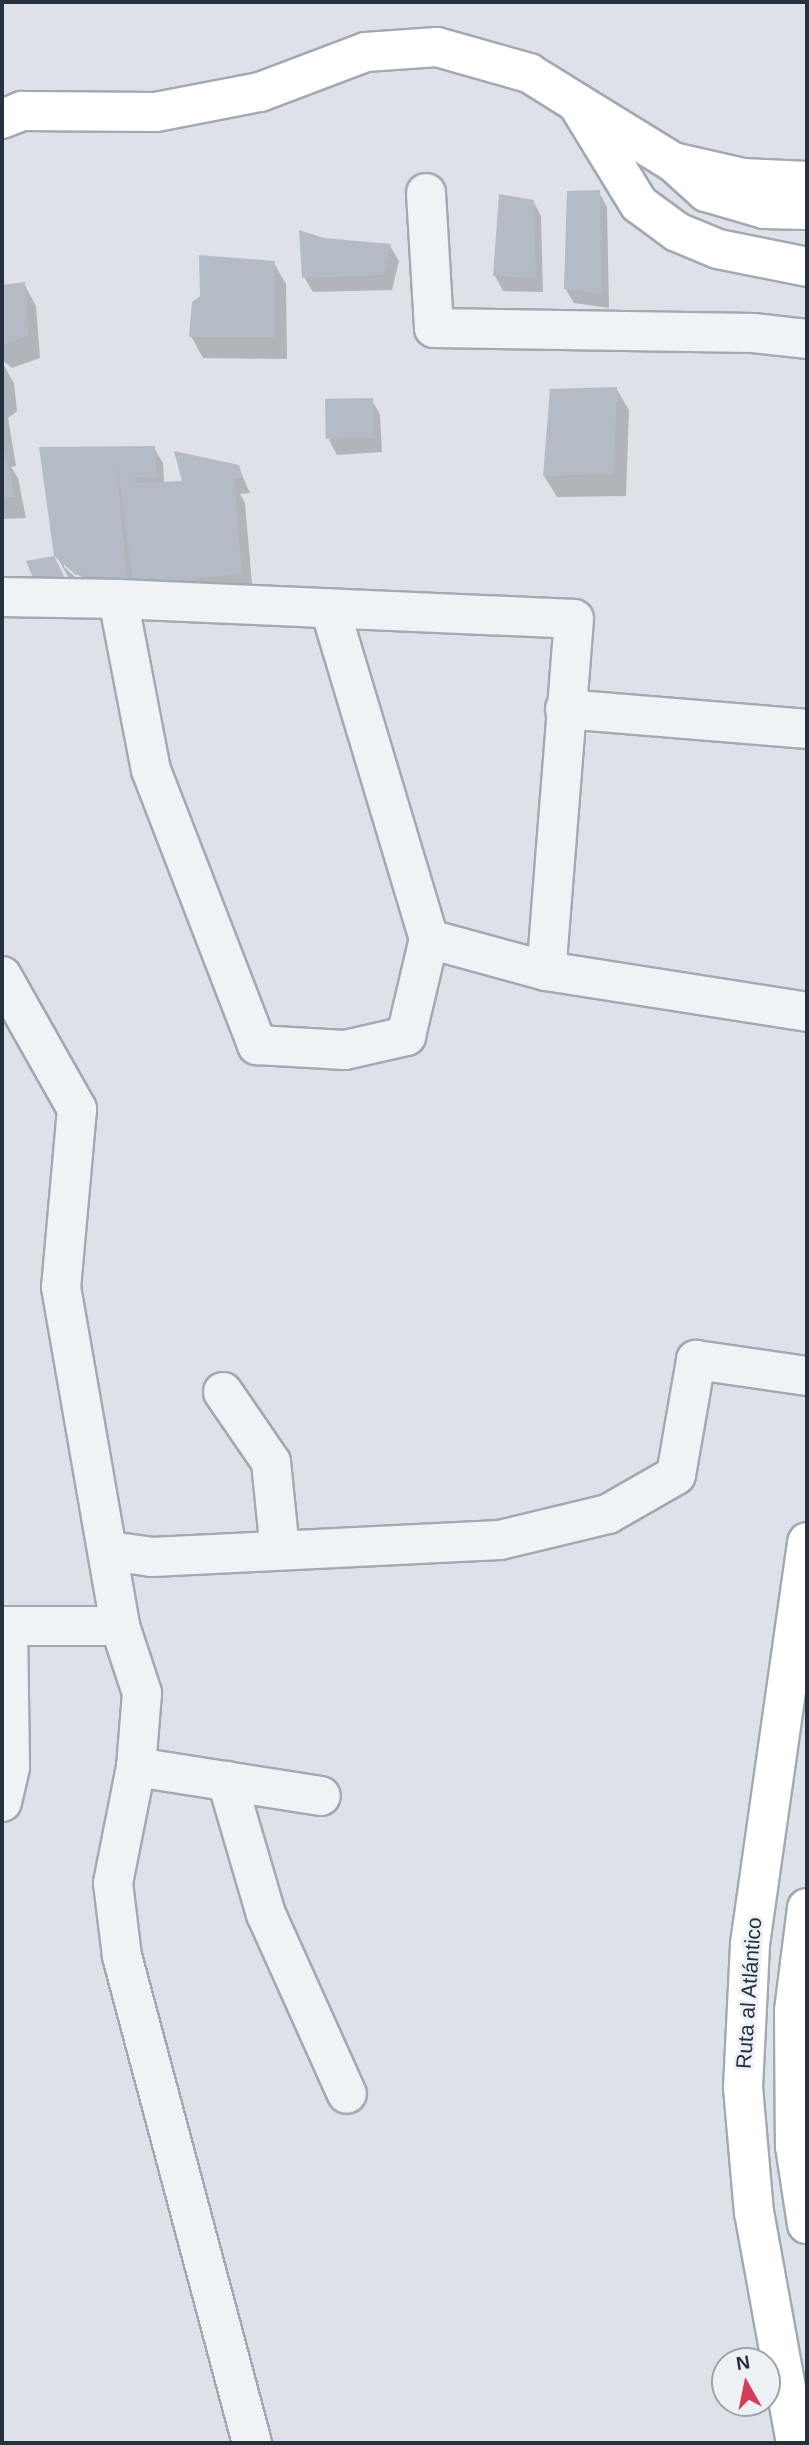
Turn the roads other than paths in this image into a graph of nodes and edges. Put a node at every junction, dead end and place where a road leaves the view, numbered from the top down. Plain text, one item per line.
1 (577, 103) junction
2 (2, 119) edge
3 (673, 162) junction
4 (807, 181) edge
5 (426, 193) dead end
6 (807, 210) edge
7 (807, 267) edge
8 (807, 339) edge
9 (2, 597) edge
10 (118, 599) junction
11 (330, 608) junction
12 (565, 709) junction
13 (807, 729) edge
14 (429, 939) junction
15 (546, 971) junction
16 (2, 976) edge
17 (807, 1012) edge
18 (807, 1376) edge
19 (223, 1392) dead end
20 (807, 1542) edge
21 (281, 1550) junction
22 (110, 1551) junction
23 (5, 1626) edge
24 (120, 1626) junction
25 (135, 1767) junction
26 (227, 1781) junction
27 (321, 1796) dead end
28 (2, 1802) edge
29 (807, 1908) edge
30 (347, 2094) dead end
31 (807, 2224) edge
32 (252, 2443) edge
33 (796, 2443) edge

1 - 2 main road
1 - 3 main road
1 - 7 main road
3 - 4 main road
3 - 6 main road
5 - 8 street
9 - 10 street
10 - 11 street
10 - 14 street
11 - 12 street
11 - 14 street
12 - 13 street
12 - 15 street
14 - 15 street
15 - 17 street
16 - 22 street
18 - 21 street
19 - 21 street
20 - 33 main road, Ruta al Atlántico
21 - 22 street
22 - 24 street
23 - 24 street
23 - 28 street
24 - 25 street
25 - 26 street
25 - 32 street
26 - 27 street
26 - 30 street
29 - 31 main road

